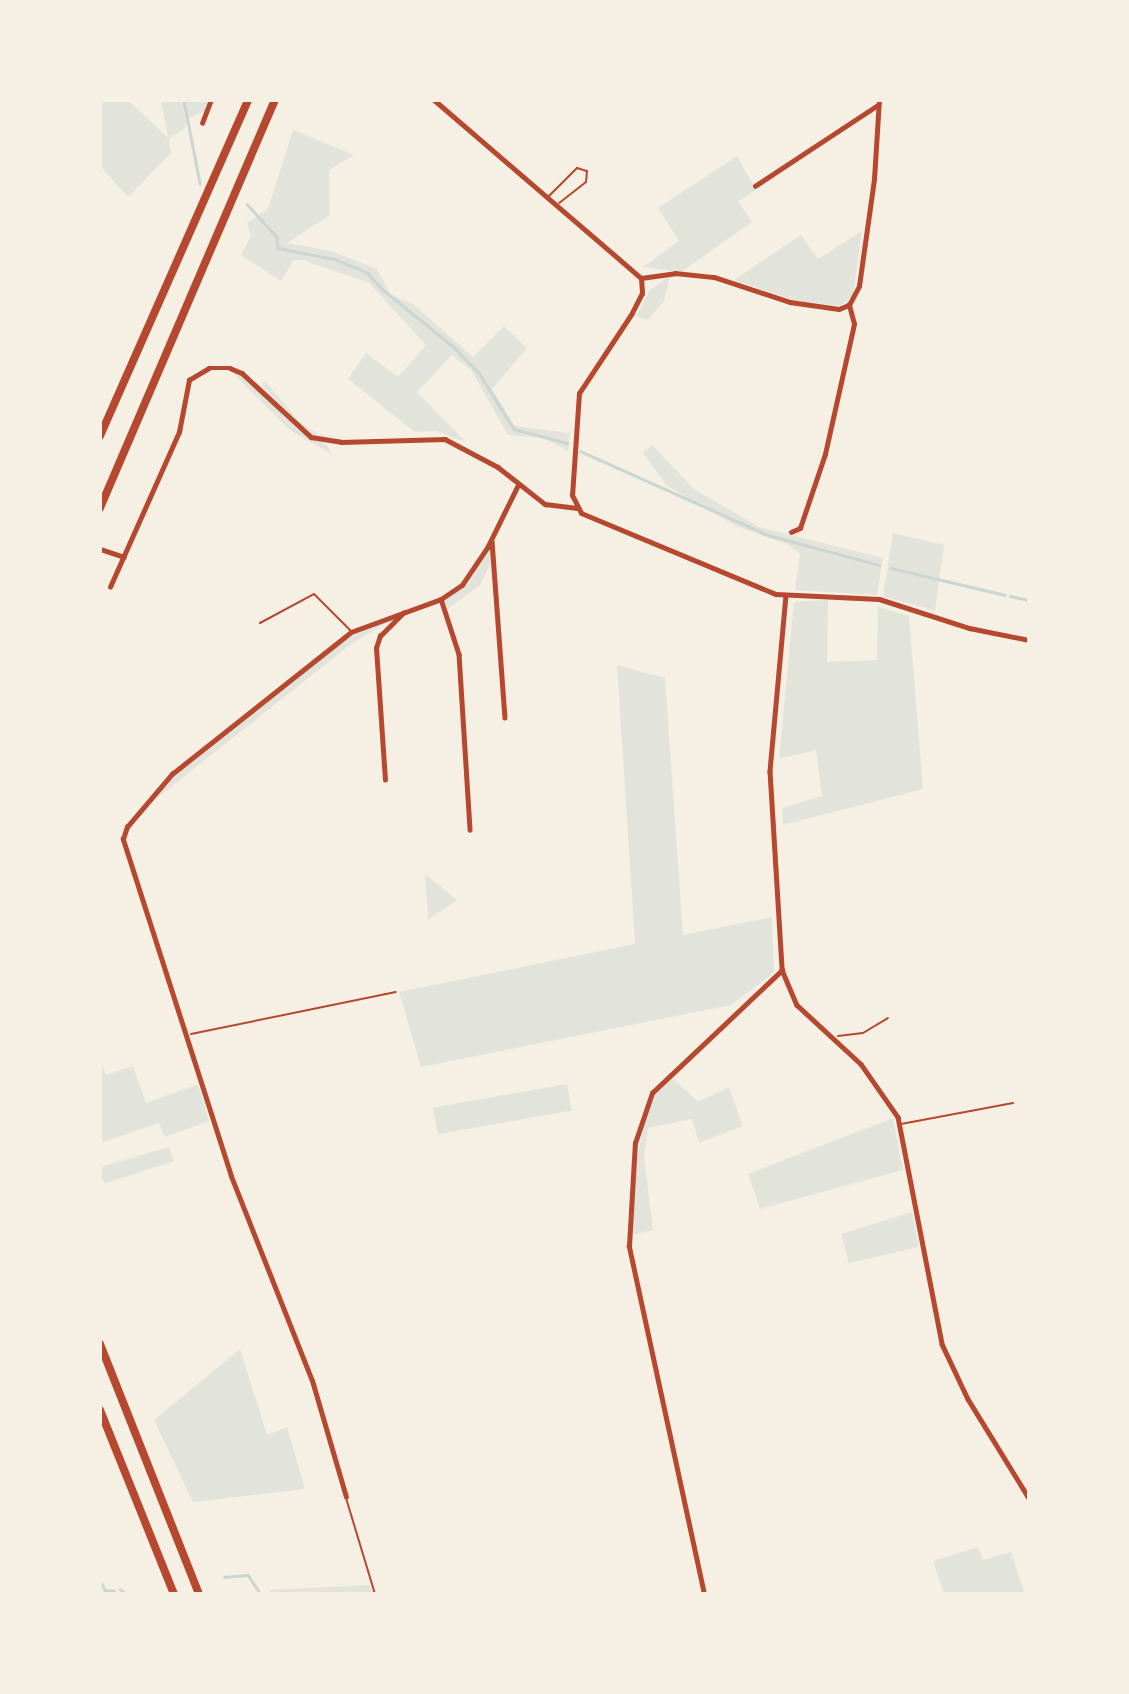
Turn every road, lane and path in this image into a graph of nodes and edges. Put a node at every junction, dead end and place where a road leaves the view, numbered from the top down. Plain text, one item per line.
1 (211, 100) edge
2 (248, 100) edge
3 (275, 100) edge
4 (434, 100) edge
5 (879, 102) edge
6 (202, 123) dead end
7 (755, 186) dead end
8 (549, 195) junction
9 (558, 204) junction
10 (641, 278) junction
11 (849, 305) junction
12 (100, 436) edge
13 (518, 485) junction
14 (100, 508) edge
15 (577, 508) junction
16 (791, 532) dead end
17 (492, 540) junction
18 (103, 550) edge
19 (124, 558) junction
20 (110, 587) dead end
21 (786, 595) junction
22 (441, 599) junction
23 (403, 612) junction
24 (260, 623) dead end
25 (351, 632) junction
26 (1029, 640) edge
27 (505, 718) dead end
28 (385, 780) dead end
29 (470, 830) dead end
30 (782, 970) junction
31 (396, 992) dead end
32 (888, 1018) dead end
33 (186, 1035) junction
34 (830, 1037) junction
35 (1013, 1103) dead end
36 (900, 1124) junction
37 (100, 1344) edge
38 (100, 1410) edge
39 (346, 1497) joint
40 (1029, 1498) edge
41 (174, 1594) edge
42 (199, 1594) edge
43 (375, 1594) edge
44 (704, 1594) edge

1 - 6 street
2 - 12 highway
3 - 14 highway
4 - 8 street
5 - 7 street
5 - 11 street
8 - 9 street
8 - 9 lane
9 - 10 street
10 - 11 street
10 - 15 street
11 - 16 street
13 - 15 street
13 - 17 street
13 - 19 street
15 - 21 street
17 - 22 street
17 - 27 street
18 - 19 street
19 - 20 street
21 - 26 street
21 - 30 street
22 - 23 street
22 - 29 street
23 - 25 street
23 - 28 street
24 - 25 lane
25 - 33 street
30 - 34 street
30 - 44 street
31 - 33 path
32 - 34 path
33 - 39 street
34 - 36 street
35 - 36 lane
36 - 40 street
37 - 42 highway
38 - 41 highway
39 - 43 lane

